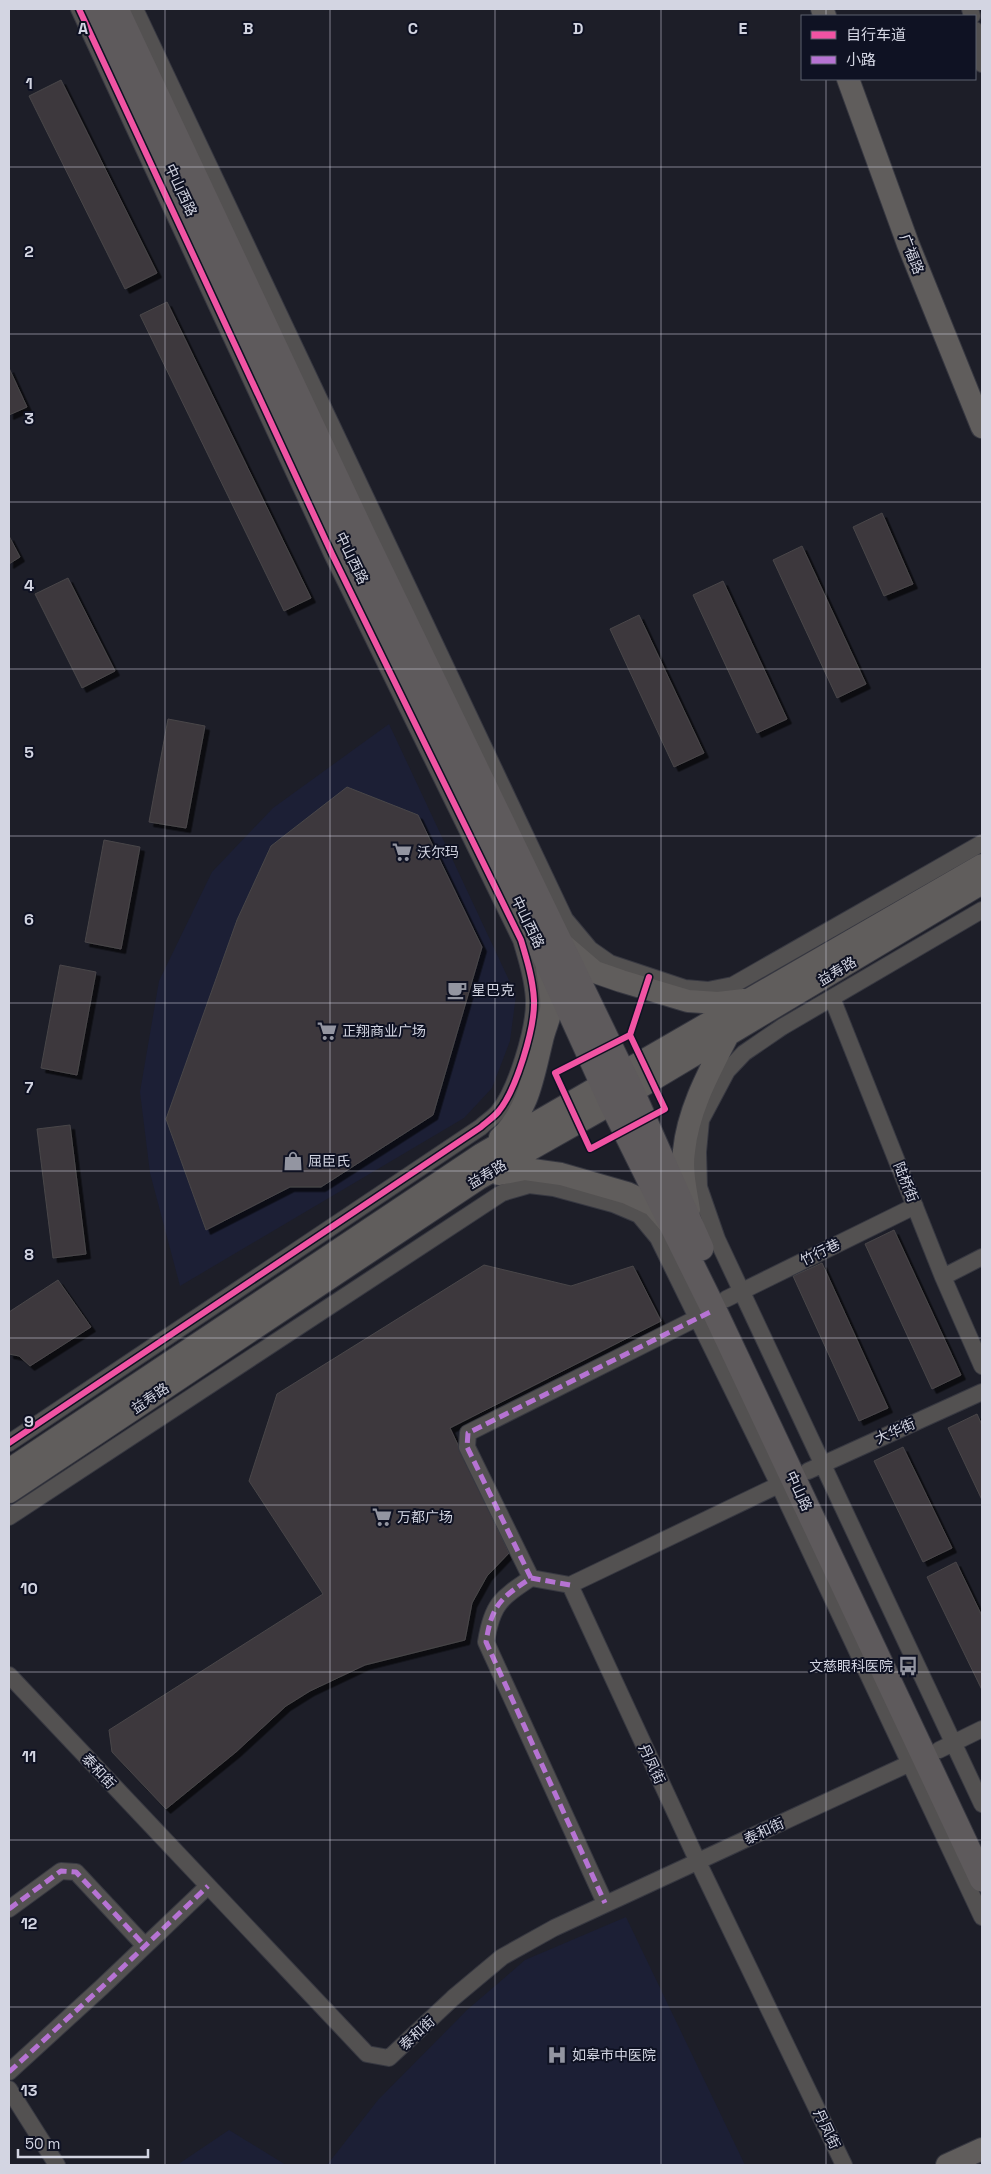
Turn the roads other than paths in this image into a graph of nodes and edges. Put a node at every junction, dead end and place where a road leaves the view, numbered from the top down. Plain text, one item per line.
1 (79, 9) edge
2 (97, 9) edge
3 (116, 9) edge
4 (135, 9) edge
5 (976, 35) edge
6 (982, 64) edge
7 (848, 80) edge
8 (982, 427) edge
9 (982, 843) edge
10 (982, 865) edge
11 (982, 883) edge
12 (982, 910) edge
13 (553, 951) junction
14 (832, 998) junction
15 (750, 999) junction
16 (728, 1035) junction
17 (617, 1088) junction
18 (482, 1154) junction
19 (478, 1179) junction
20 (915, 1206) junction
21 (682, 1228) junction
22 (982, 1256) edge
23 (943, 1277) junction
24 (720, 1305) junction
25 (982, 1366) edge
26 (982, 1392) edge
27 (9, 1442) edge
28 (800, 1475) junction
29 (15, 1485) edge
30 (9, 1517) edge
31 (531, 1578) junction
32 (570, 1585) junction
33 (9, 1675) edge
34 (982, 1729) edge
35 (931, 1754) junction
36 (982, 1804) edge
37 (982, 1840) edge
38 (698, 1862) junction
39 (982, 1879) edge
40 (208, 1886) junction
41 (605, 1903) junction
42 (9, 1909) edge
43 (982, 1917) edge
44 (145, 1946) junction
45 (9, 2072) edge
46 (9, 2089) edge
47 (982, 2149) edge
48 (57, 2165) edge
49 (844, 2165) edge
50 (947, 2165) edge

1 - 27 street
2 - 13 main road, 中山西路
3 - 13 main road, 中山西路
4 - 9 street
5 - 6 street
7 - 8 main road, 广福路
10 - 15 main road, 益寿路
11 - 16 main road, 益寿路
12 - 14 street
13 - 15 main road
13 - 17 main road, 中山西路
13 - 18 main road
14 - 20 street, 陆桥街
14 - 24 street
15 - 17 main road, 益寿路
16 - 17 main road, 益寿路
16 - 21 main road
17 - 18 main road, 益寿路
17 - 19 main road, 益寿路
17 - 21 main road, 中山路
18 - 29 main road, 益寿路
19 - 21 main road
19 - 29 main road, 益寿路
20 - 23 street, 陆桥街
20 - 24 street, 竹行巷
21 - 24 main road, 中山路
22 - 23 street
23 - 25 street, 陆桥街
24 - 28 main road, 中山路
24 - 28 street
24 - 29 street
24 - 31 street, 竹行巷
26 - 28 street, 大华街
28 - 32 street
28 - 35 main road, 中山路
29 - 30 street
31 - 32 street
31 - 41 street
32 - 38 street, 丹凤街
33 - 40 street, 泰和街
34 - 35 street, 泰和街
35 - 36 street
35 - 37 main road, 中山路
35 - 38 street, 泰和街
35 - 39 main road, 中山路
35 - 43 street
38 - 41 street, 泰和街
38 - 49 street, 丹凤街
40 - 41 street, 泰和街
40 - 44 street
42 - 44 street
44 - 45 street
46 - 48 street
47 - 50 main road

